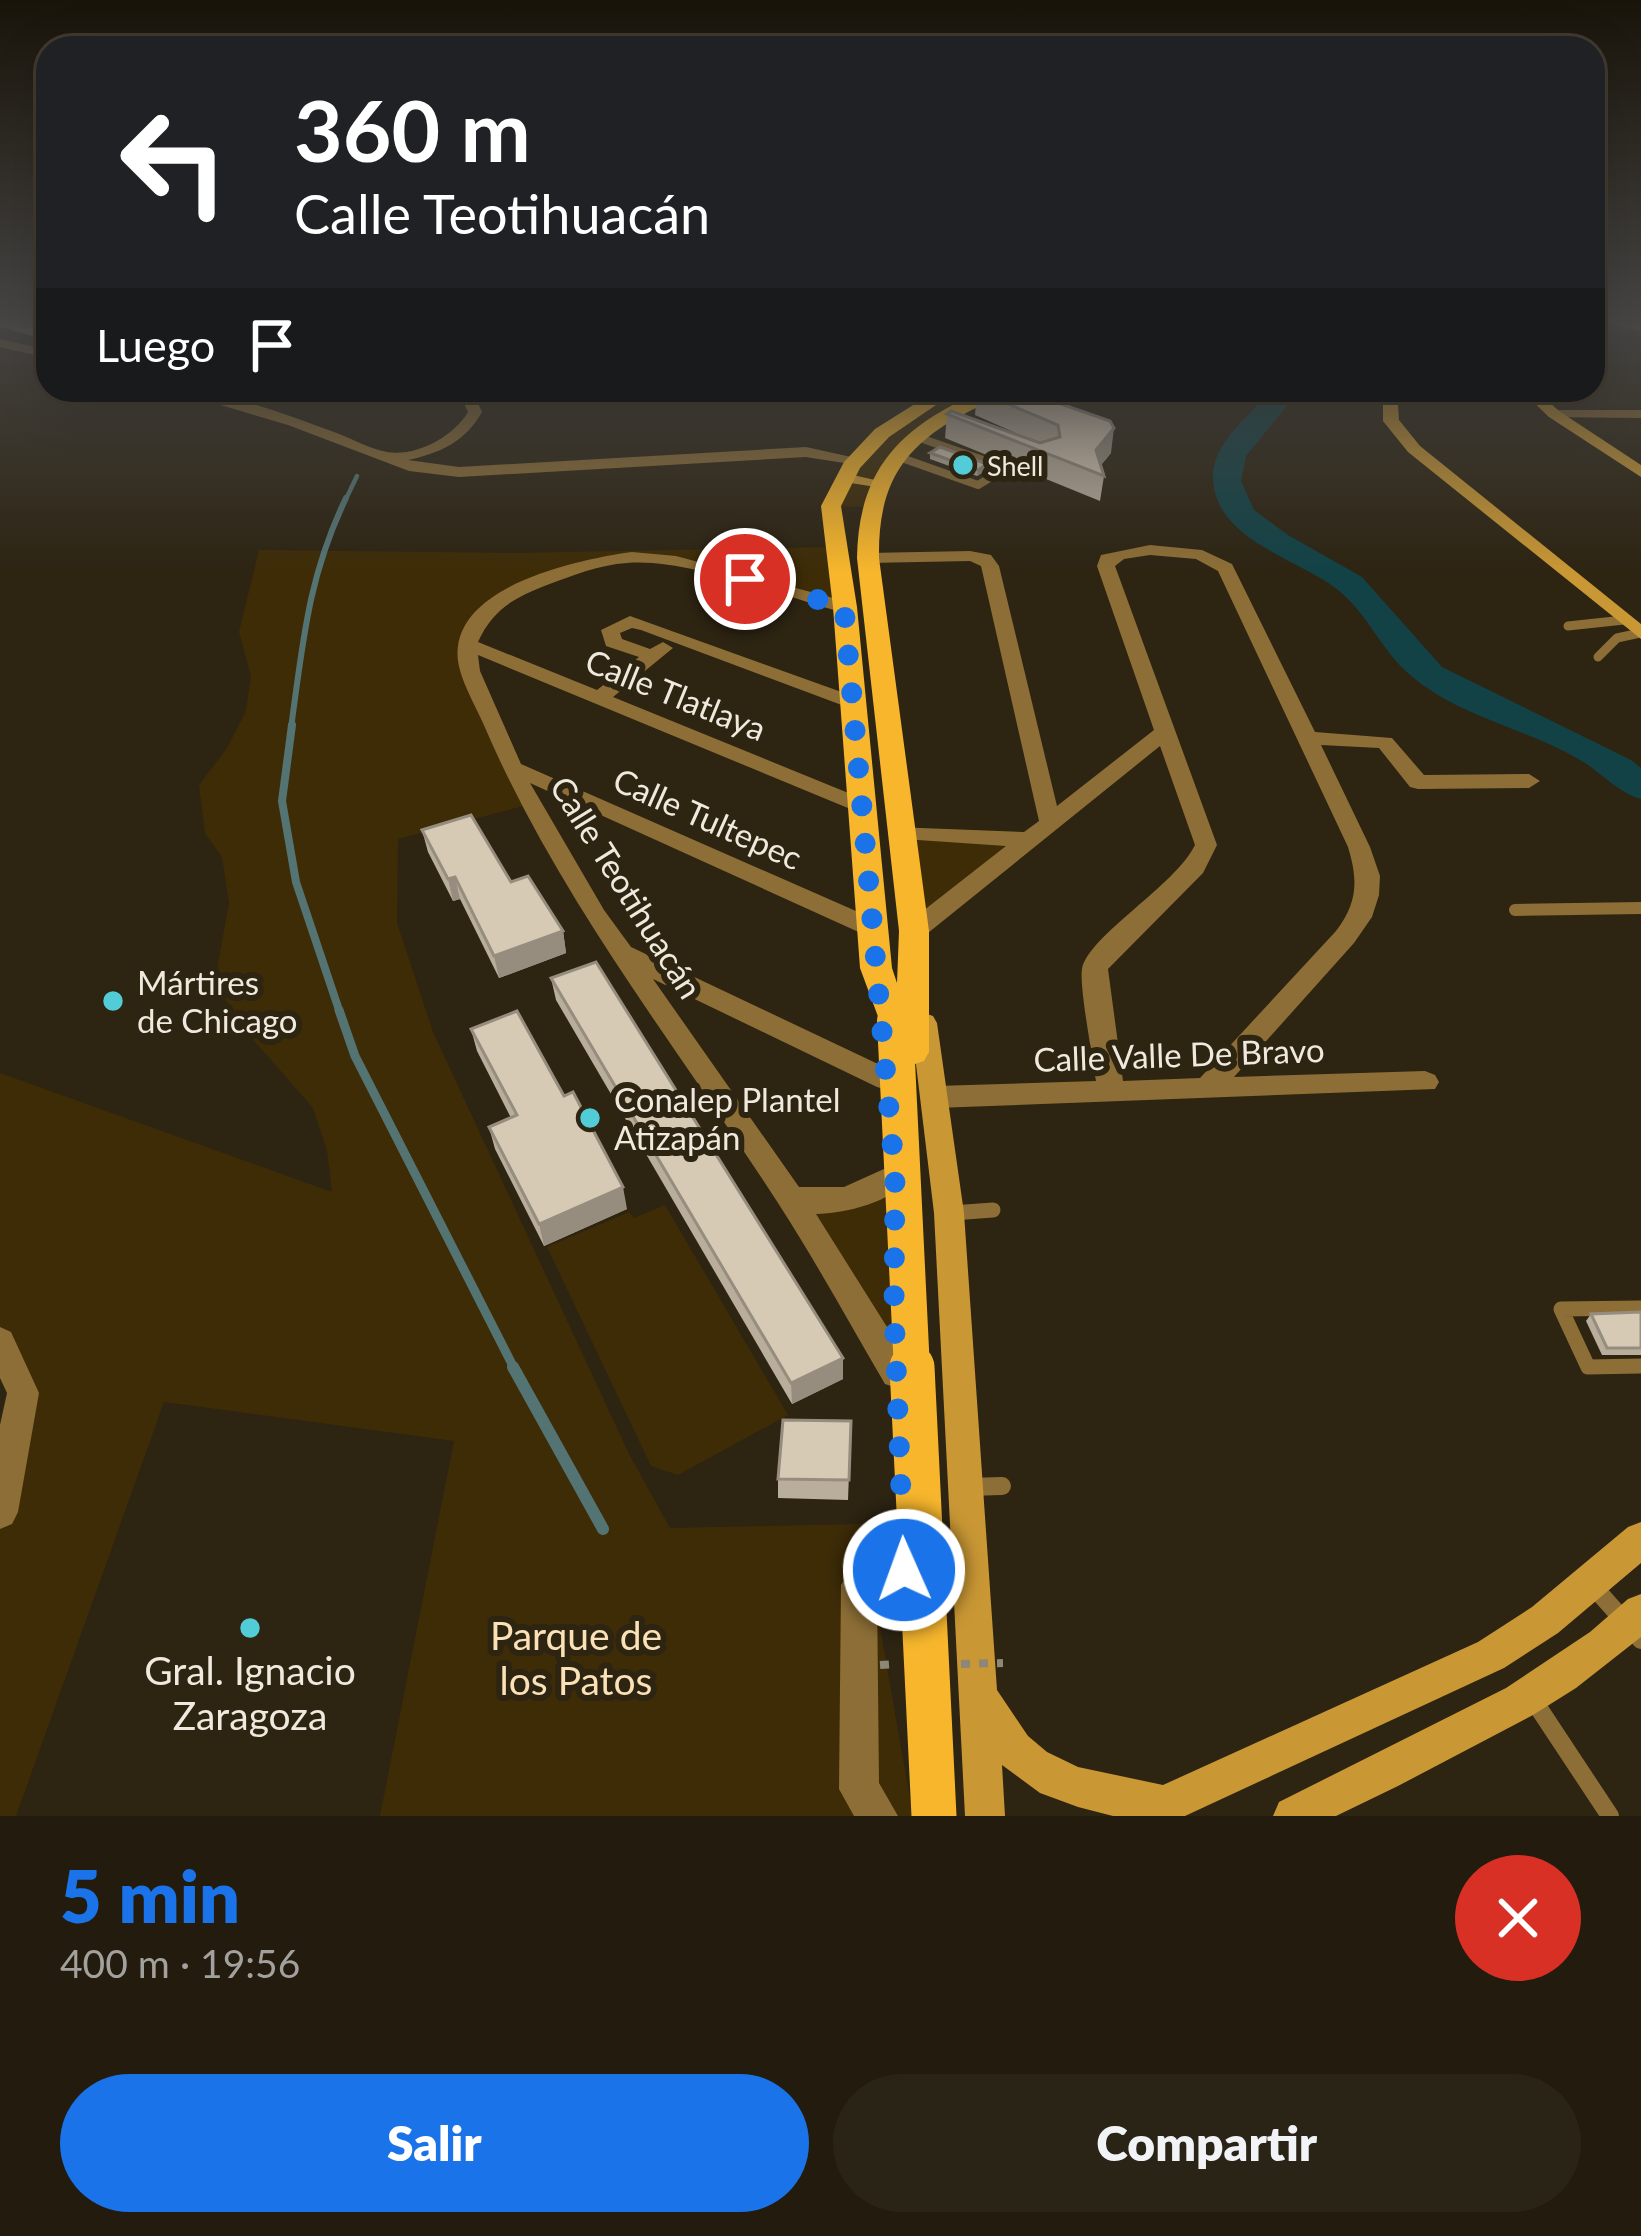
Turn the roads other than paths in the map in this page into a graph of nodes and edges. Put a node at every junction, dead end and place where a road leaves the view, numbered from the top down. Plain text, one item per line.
1 (223, 403) edge
2 (471, 403) edge
3 (1390, 403) edge
4 (1542, 403) edge
5 (951, 414) edge
6 (1554, 414) junction
7 (1641, 414) edge
8 (458, 434) junction
9 (917, 436) junction
10 (896, 456) junction
11 (387, 458) junction
12 (485, 469) junction
13 (850, 469) junction
14 (1641, 472) edge
15 (872, 492) junction
16 (833, 502) junction
17 (868, 558) junction
18 (844, 607) junction
19 (1624, 620) junction
20 (1568, 626) dead end
21 (1641, 633) edge
22 (677, 637) junction
23 (467, 644) junction
24 (653, 656) junction
25 (1598, 657) dead end
26 (599, 698) junction
27 (854, 703) junction
28 (1165, 731) junction
29 (1310, 737) junction
30 (516, 769) junction
31 (1529, 781) dead end
32 (860, 806) junction
33 (1050, 822) junction
34 (903, 832) junction
35 (1027, 840) junction
36 (1641, 908) edge
37 (1515, 910) dead end
38 (872, 928) junction
39 (914, 931) junction
40 (620, 952) junction
41 (876, 968) junction
42 (916, 969) junction
43 (903, 1022) junction
44 (887, 1080) junction
45 (1425, 1082) dead end
46 (1206, 1090) junction
47 (1111, 1092) junction
48 (936, 1097) junction
49 (895, 1176) junction
50 (790, 1197) junction
51 (993, 1210) dead end
52 (949, 1213) junction
53 (1641, 1308) edge
54 (894, 1309) junction
55 (0, 1342) edge
56 (1641, 1366) edge
57 (897, 1373) junction
58 (1002, 1486) dead end
59 (967, 1487) junction
60 (0, 1512) edge
61 (902, 1524) junction
62 (1641, 1540) edge
63 (1590, 1583) junction
64 (1636, 1625) edge
65 (976, 1689) junction
66 (1530, 1695) junction
67 (1151, 1810) edge
68 (878, 1816) edge
69 (913, 1816) edge
70 (934, 1816) edge
71 (946, 1816) edge
72 (956, 1816) edge
73 (986, 1816) edge
74 (1293, 1816) edge
75 (1610, 1816) edge

1 - 11 street
2 - 8 street
3 - 19 main road
4 - 6 main road
5 - 9 main road
5 - 13 main road
6 - 7 street
6 - 14 main road
8 - 11 street
8 - 12 street
9 - 10 main road
9 - 10 lane
10 - 15 main road
11 - 12 street
12 - 13 street
13 - 15 main road
13 - 16 main road
15 - 16 main road
15 - 17 main road
16 - 18 main road
17 - 33 street
17 - 34 main road
18 - 23 street
18 - 27 main road
19 - 20 lane
19 - 21 main road
21 - 25 lane
22 - 24 street
22 - 24 street
22 - 27 street
23 - 26 street, Calle Tlatlaya
23 - 30 street, Calle Teotihuacán
24 - 26 street
26 - 32 street, Calle Tlatlaya
27 - 32 main road
28 - 29 street
28 - 33 street
28 - 47 street
29 - 31 street
29 - 46 street
30 - 38 street, Calle Tultepec
30 - 40 street, Calle Teotihuacán
32 - 38 main road
33 - 35 street
34 - 35 street
34 - 39 main road
35 - 39 street
36 - 37 lane
38 - 41 main road
39 - 42 main road
40 - 44 street
40 - 50 street, Calle Teotihuacán
41 - 43 main road
41 - 44 main road
42 - 43 main road
42 - 48 main road
43 - 70 main road, bridge
43 - 72 main road
44 - 49 main road
45 - 46 street, Calle Valle De Bravo
46 - 47 street, Calle Valle De Bravo
47 - 48 street, Calle Valle De Bravo
48 - 52 main road
49 - 50 street
49 - 54 main road
50 - 57 street, Calle Teotihuacán
51 - 52 lane
52 - 59 main road
53 - 56 lane
54 - 57 main road
54 - 71 main road
55 - 60 street
57 - 61 main road
58 - 59 lane
59 - 65 main road
61 - 68 street
61 - 69 main road
62 - 63 main road
63 - 64 lane
63 - 67 main road
64 - 66 main road
65 - 67 main road
65 - 73 main road
66 - 74 main road
66 - 75 lane

